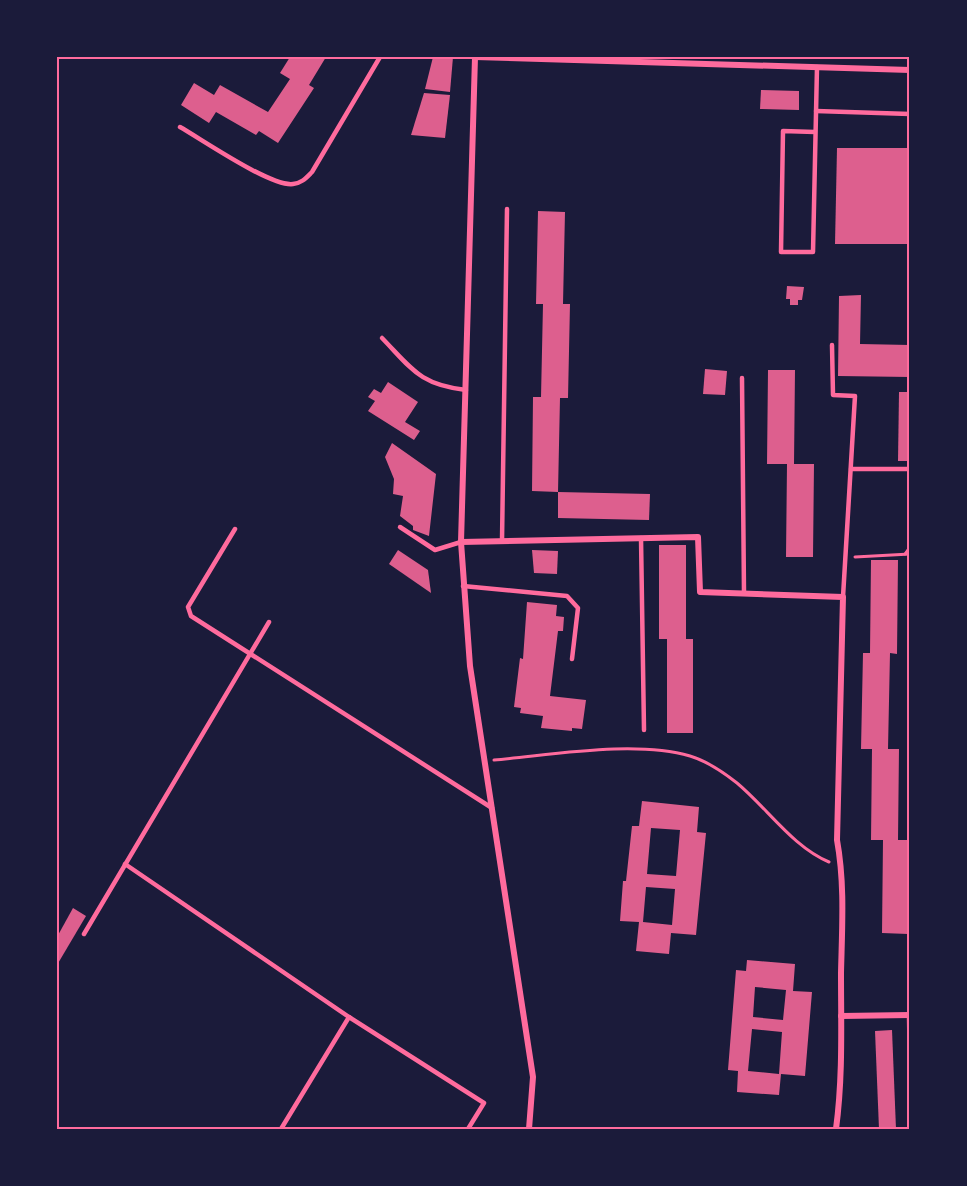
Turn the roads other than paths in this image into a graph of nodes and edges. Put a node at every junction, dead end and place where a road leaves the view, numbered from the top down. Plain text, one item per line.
1 (380, 57) edge
2 (475, 57) edge
3 (817, 68) junction
4 (910, 70) edge
5 (816, 111) junction
6 (910, 114) edge
7 (180, 127) dead end
8 (815, 132) junction
9 (507, 209) dead end
10 (382, 338) dead end
11 (832, 345) dead end
12 (742, 378) dead end
13 (466, 390) junction
14 (851, 469) junction
15 (910, 470) edge
16 (400, 527) dead end
17 (235, 529) dead end
18 (641, 538) junction
19 (502, 541) junction
20 (461, 542) junction
21 (463, 586) junction
22 (744, 593) junction
23 (843, 597) junction
24 (269, 622) dead end
25 (251, 652) junction
26 (572, 659) dead end
27 (644, 730) dead end
28 (494, 809) junction
29 (125, 864) junction
30 (84, 934) dead end
31 (909, 1015) edge
32 (841, 1016) junction
33 (350, 1017) junction
34 (910, 1075) edge
35 (281, 1129) edge
36 (468, 1129) edge
37 (529, 1129) edge
38 (836, 1129) edge

1 - 7 lane
2 - 3 street
2 - 13 street
3 - 4 street
3 - 5 lane
5 - 6 lane
5 - 8 lane
8 - 8 lane
9 - 19 lane
10 - 13 lane
11 - 14 lane
12 - 22 lane
13 - 20 street
14 - 15 lane
14 - 23 lane
16 - 20 lane
17 - 25 lane
18 - 19 street
18 - 22 street
18 - 27 lane
19 - 20 street
20 - 21 street
21 - 26 lane
21 - 28 street
22 - 23 street
23 - 32 street
24 - 25 lane
25 - 28 lane
25 - 29 lane
28 - 37 street
29 - 30 lane
29 - 33 lane
31 - 32 street
31 - 34 lane
32 - 38 street
33 - 35 lane
33 - 36 lane

